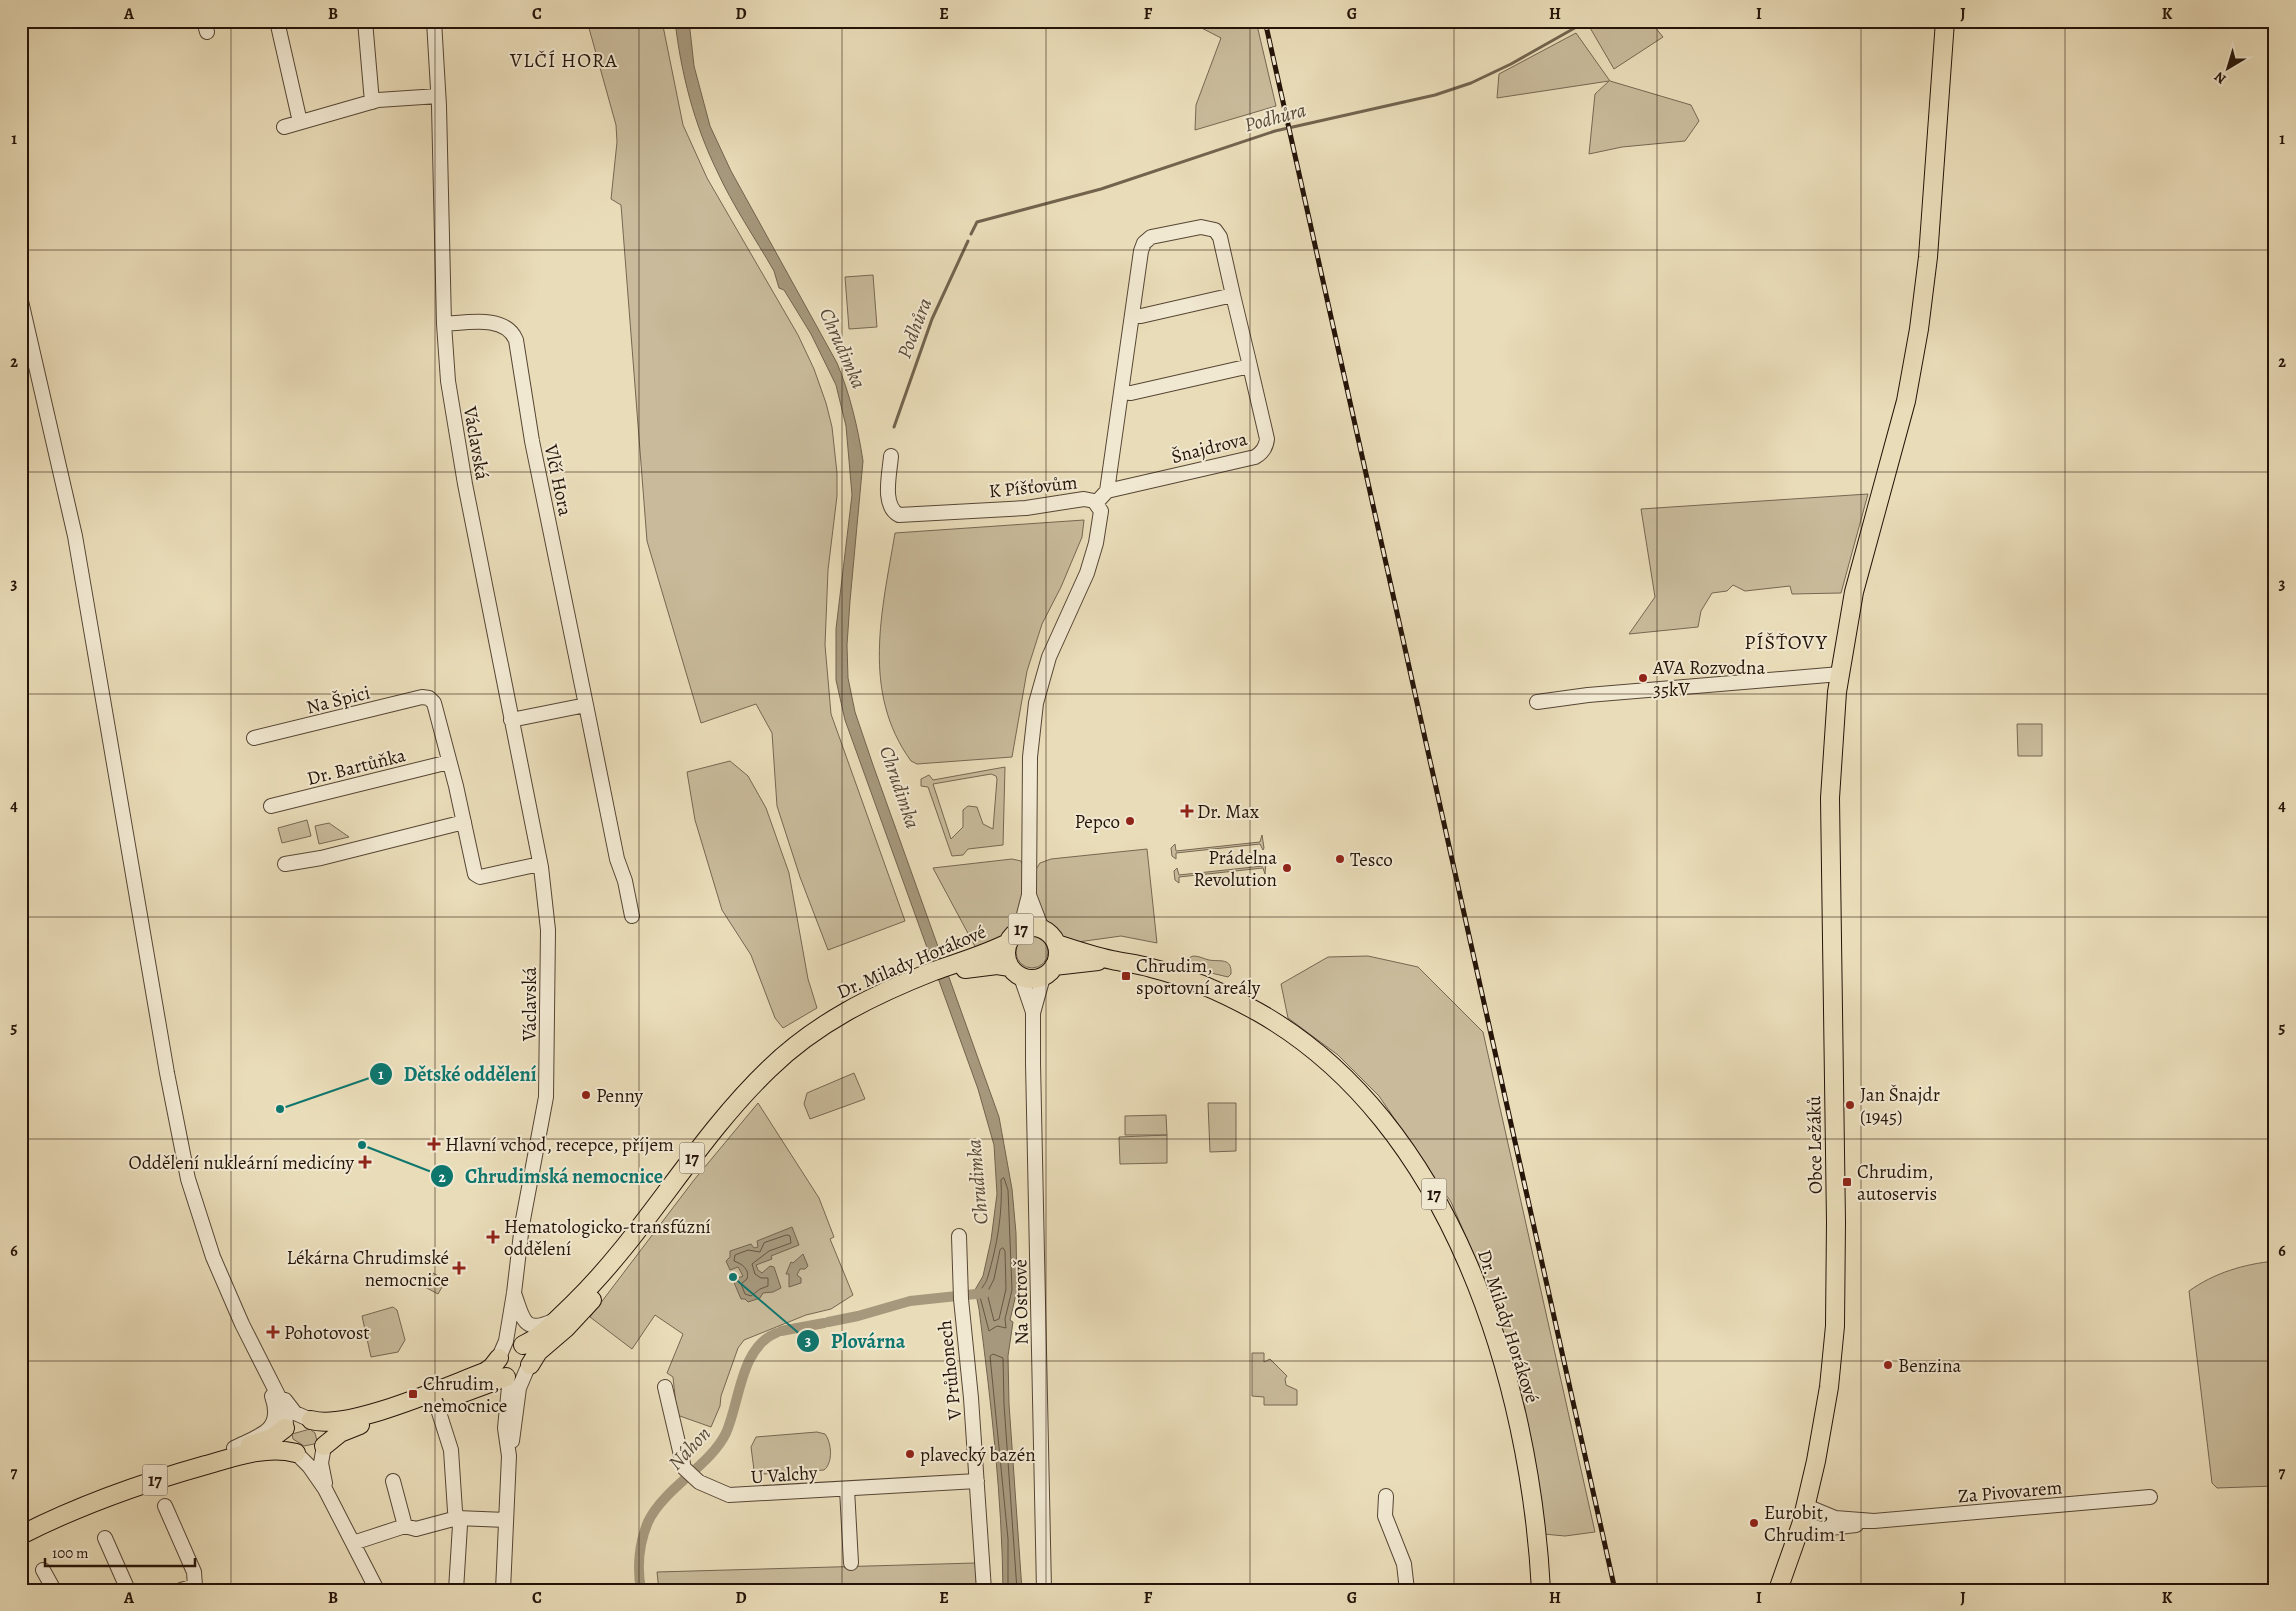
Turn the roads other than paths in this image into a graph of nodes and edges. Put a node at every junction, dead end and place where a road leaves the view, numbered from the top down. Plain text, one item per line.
1 (277, 21) edge
2 (365, 21) edge
3 (434, 21) edge
4 (1945, 21) edge
5 (438, 96) junction
6 (372, 102) junction
7 (300, 122) junction
8 (284, 127) dead end
9 (1233, 294) junction
10 (21, 301) edge
11 (1132, 316) junction
12 (444, 324) junction
13 (1250, 366) junction
14 (1121, 392) junction
15 (891, 456) dead end
16 (1107, 491) junction
17 (1096, 503) junction
18 (1840, 674) junction
19 (1536, 702) dead end
20 (586, 705) junction
21 (511, 720) junction
22 (254, 738) dead end
23 (449, 762) junction
24 (271, 806) dead end
25 (464, 822) junction
26 (285, 864) dead end
27 (540, 864) junction
28 (1029, 895) junction
29 (632, 916) dead end
30 (1042, 929) junction
31 (1020, 930) junction
32 (1008, 943) junction
33 (1057, 944) junction
34 (1110, 960) junction
35 (967, 964) junction
36 (1016, 972) junction
37 (1049, 972) junction
38 (1033, 1013) junction
39 (807, 1037) junction
40 (959, 1236) dead end
41 (514, 1292) junction
42 (557, 1320) junction
43 (249, 1339) junction
44 (523, 1345) junction
45 (500, 1357) junction
46 (262, 1365) junction
47 (529, 1367) junction
48 (506, 1377) junction
49 (665, 1387) dead end
50 (436, 1403) junction
51 (311, 1420) junction
52 (286, 1427) junction
53 (324, 1446) junction
54 (234, 1448) junction
55 (296, 1453) junction
56 (509, 1456) junction
57 (392, 1481) dead end
58 (977, 1481) junction
59 (847, 1489) junction
60 (1386, 1496) dead end
61 (2150, 1497) dead end
62 (332, 1503) junction
63 (165, 1506) dead end
64 (1806, 1506) junction
65 (457, 1518) junction
66 (506, 1520) junction
67 (1874, 1521) junction
68 (21, 1524) edge
69 (1800, 1524) junction
70 (405, 1526) junction
71 (21, 1535) edge
72 (105, 1538) dead end
73 (353, 1543) junction
74 (851, 1563) dead end
75 (43, 1570) dead end
76 (192, 1589) edge
77 (54, 1590) edge
78 (128, 1590) edge
79 (377, 1590) edge
80 (456, 1590) edge
81 (503, 1590) edge
82 (984, 1590) edge
83 (1044, 1590) edge
84 (1407, 1590) edge
85 (1542, 1590) edge
86 (1778, 1590) edge

1 - 7 street
2 - 6 street
3 - 5 street, Václavská
4 - 18 main road, Obce Ležáků
5 - 6 street
5 - 12 street, Václavská
6 - 7 street
7 - 8 street
9 - 11 street
9 - 11 street, Šnajdrova
9 - 13 street, Šnajdrova
10 - 43 street
11 - 14 street, Šnajdrova
12 - 20 street, Vlčí Hora
12 - 21 street, Václavská
13 - 14 street
13 - 16 street, Šnajdrova
14 - 16 street, Šnajdrova
15 - 17 street, K Píšťovům
16 - 17 street
17 - 28 street, K Píšťovům
18 - 19 street
18 - 64 main road, Obce Ležáků
20 - 21 street
20 - 29 street, Vlčí Hora
21 - 27 street, Václavská
22 - 23 street, Na Špici
23 - 24 street, Dr. Bartůňka
23 - 25 street
25 - 26 street
25 - 27 street
27 - 41 street, Václavská
28 - 30 street
28 - 31 street
30 - 31 main road, 17
30 - 33 main road, 17
31 - 32 main road, 17
32 - 35 main road, Dr. Milady Horákové / 17
32 - 36 main road, 17
33 - 34 main road, Dr. Milady Horákové / 17
33 - 37 main road, 17
34 - 37 main road, Dr. Milady Horákové / 17
34 - 85 main road, Dr. Milady Horákové / 17
35 - 36 main road, Dr. Milady Horákové / 17
35 - 39 main road, Dr. Milady Horákové / 17
36 - 37 main road, 17
36 - 38 street, Na Ostrově
37 - 38 street, Na Ostrově
38 - 83 street, Na Ostrově
39 - 42 main road, Dr. Milady Horákové / 17
39 - 47 main road, Dr. Milady Horákové / 17
40 - 58 street, V Průhonech
41 - 42 street
41 - 44 street, Václavská
41 - 45 street, Václavská
42 - 44 main road, Dr. Milady Horákové / 17
43 - 46 street
43 - 51 street
44 - 45 main road
44 - 47 main road
45 - 48 main road
45 - 51 main road
46 - 52 street
46 - 54 street
47 - 48 main road
47 - 56 street
48 - 50 main road
48 - 56 street
49 - 59 street, U Valchy
50 - 53 main road
50 - 65 street
51 - 52 main road
51 - 53 main road
52 - 54 main road, 17
52 - 55 main road
53 - 55 main road
53 - 62 street
54 - 68 main road, 17
55 - 62 street
55 - 71 main road, 17
56 - 66 street
57 - 70 street
58 - 59 street, U Valchy
58 - 82 street, V Průhonech
59 - 74 street
60 - 84 street
61 - 67 street, Za Pivovarem
62 - 73 street
63 - 76 street
64 - 67 street, Za Pivovarem
64 - 69 main road, Obce Ležáků
65 - 66 street
65 - 70 street
65 - 80 street
66 - 81 street
67 - 69 street, Za Pivovarem
69 - 86 main road, Obce Ležáků
70 - 73 street
72 - 78 street
73 - 79 street
75 - 77 street

